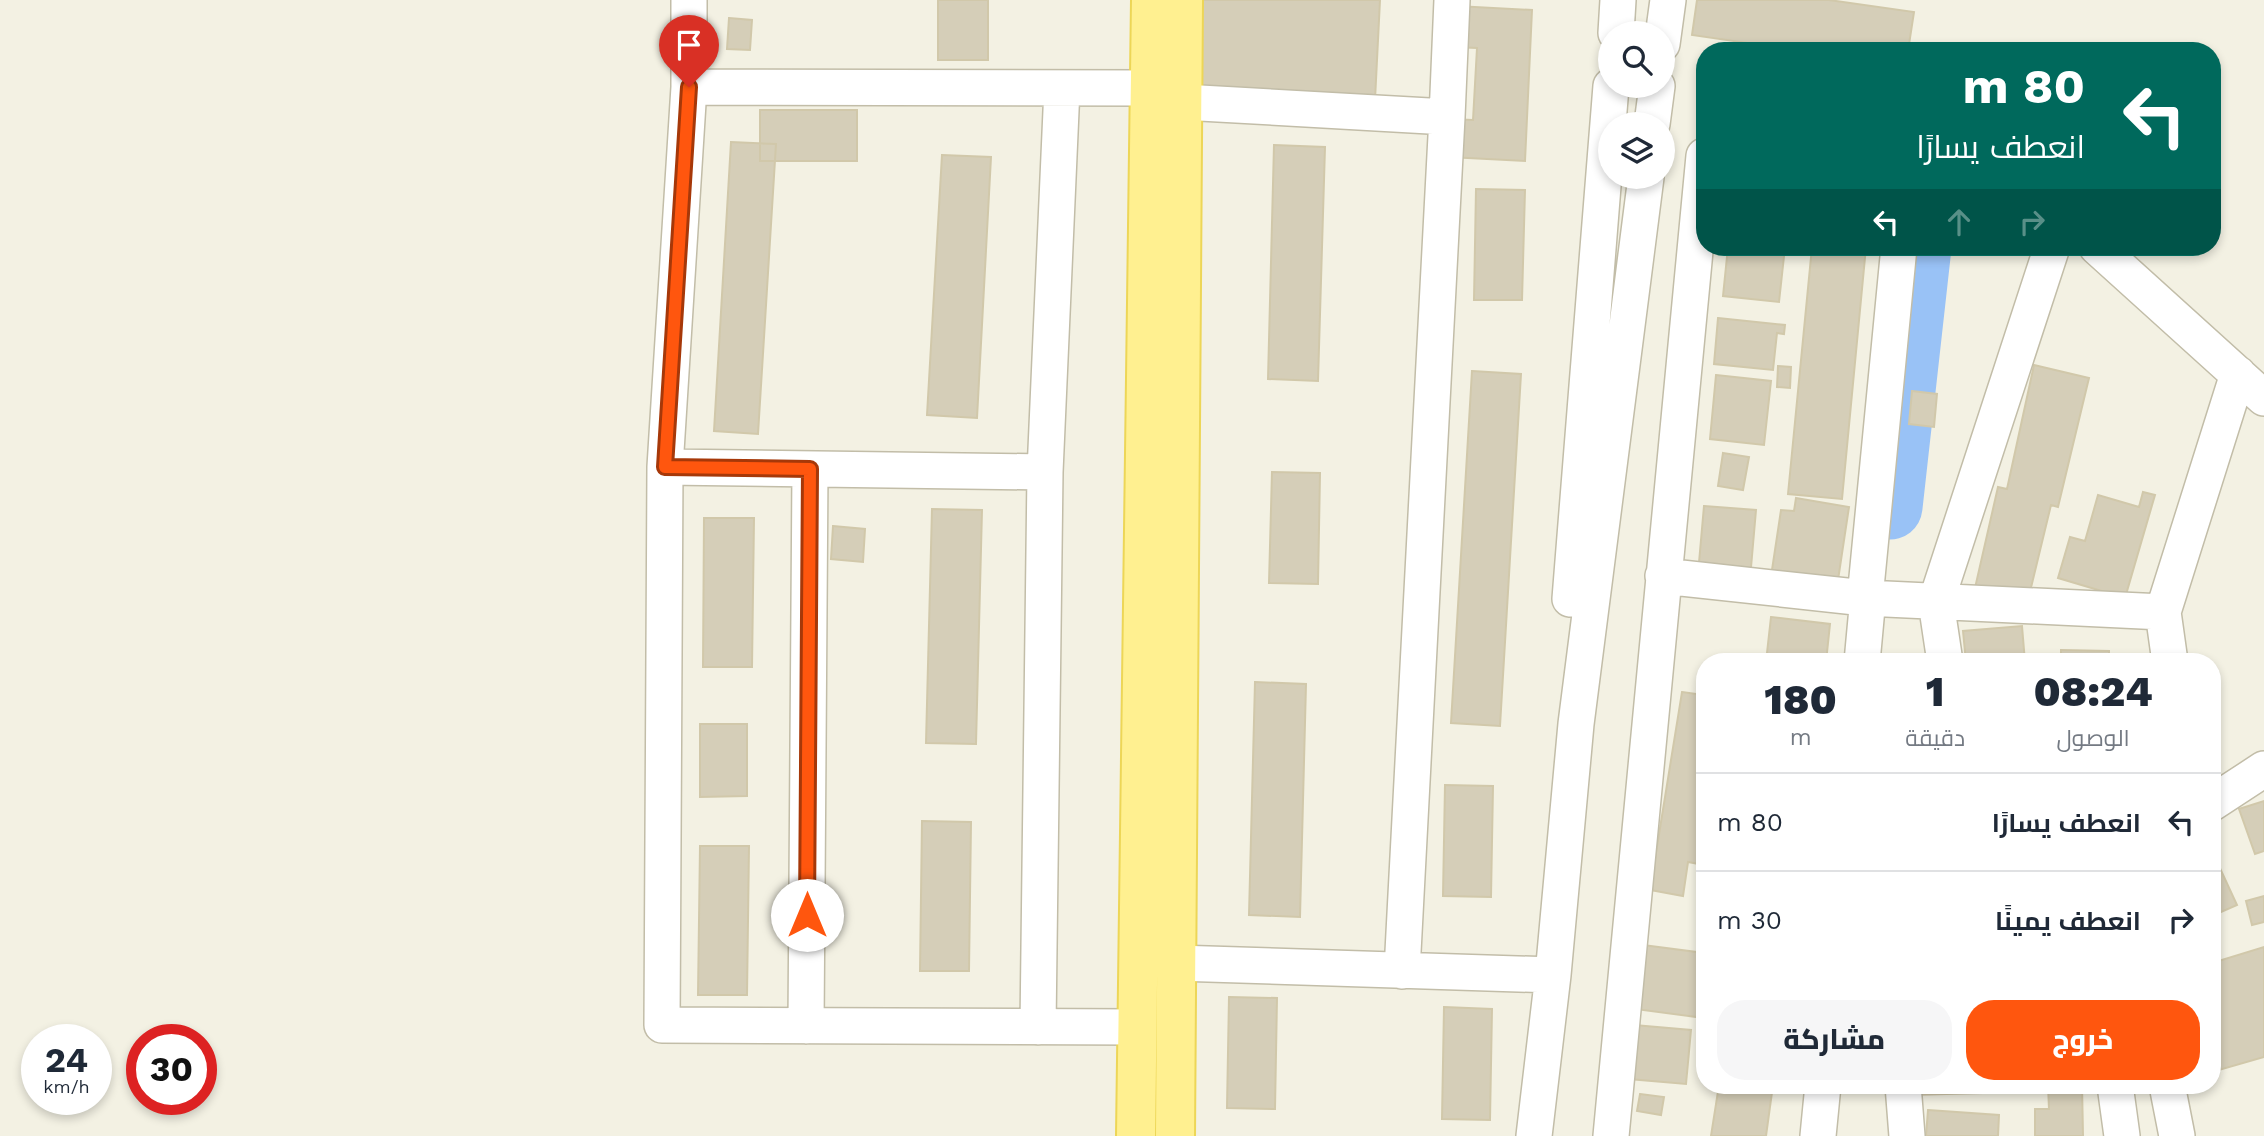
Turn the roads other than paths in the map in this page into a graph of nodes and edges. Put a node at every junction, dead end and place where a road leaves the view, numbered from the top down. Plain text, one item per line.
1 (689, 0) edge
2 (1151, 0) edge
3 (1183, 0) edge
4 (1452, 0) edge
5 (1618, 0) edge
6 (1668, 0) edge
7 (1617, 21) edge
8 (1665, 21) edge
9 (689, 87) junction
10 (1062, 88) junction
11 (1166, 95) junction
12 (1610, 98) edge
13 (1447, 117) junction
14 (1644, 189) edge
15 (1696, 238) edge
16 (1898, 256) edge
17 (2049, 256) edge
18 (2107, 256) edge
19 (2238, 374) junction
20 (2264, 398) edge
21 (665, 467) junction
22 (810, 469) junction
23 (1045, 472) junction
24 (1663, 576) junction
25 (1865, 598) junction
26 (1936, 602) junction
27 (2163, 612) junction
28 (1864, 653) edge
29 (1944, 653) edge
30 (2169, 653) edge
31 (1576, 724) junction
32 (2264, 769) edge
33 (2221, 797) edge
34 (1176, 963) junction
35 (1402, 971) junction
36 (1553, 975) junction
37 (806, 1026) junction
38 (1038, 1027) junction
39 (1137, 1027) junction
40 (1822, 1094) edge
41 (1904, 1094) edge
42 (2116, 1094) edge
43 (2168, 1094) edge
44 (1136, 1136) edge
45 (1175, 1136) edge
46 (1534, 1136) edge
47 (1611, 1136) edge
48 (1818, 1136) edge
49 (1906, 1136) edge
50 (2122, 1136) edge
51 (2178, 1136) edge

1 - 9 street
2 - 11 main road
3 - 11 main road
4 - 13 street
5 - 7 street
6 - 8 street
9 - 10 street
9 - 21 street
10 - 11 street
10 - 23 street
11 - 13 street
11 - 34 main road
11 - 39 main road
12 - 31 street
13 - 35 street
14 - 31 street
15 - 24 street
16 - 25 street
17 - 26 street
18 - 19 street
19 - 20 street
19 - 27 street
21 - 22 street
21 - 37 street
22 - 23 street
22 - 37 street
23 - 38 street
24 - 25 street
24 - 47 street
25 - 26 street
25 - 28 street
26 - 27 street
26 - 29 street
27 - 30 street
31 - 36 street
32 - 33 street
34 - 35 street
34 - 45 main road
35 - 36 street
36 - 46 street
37 - 38 street
38 - 39 street
39 - 44 main road
40 - 48 street
41 - 49 street
42 - 50 street
43 - 51 street

